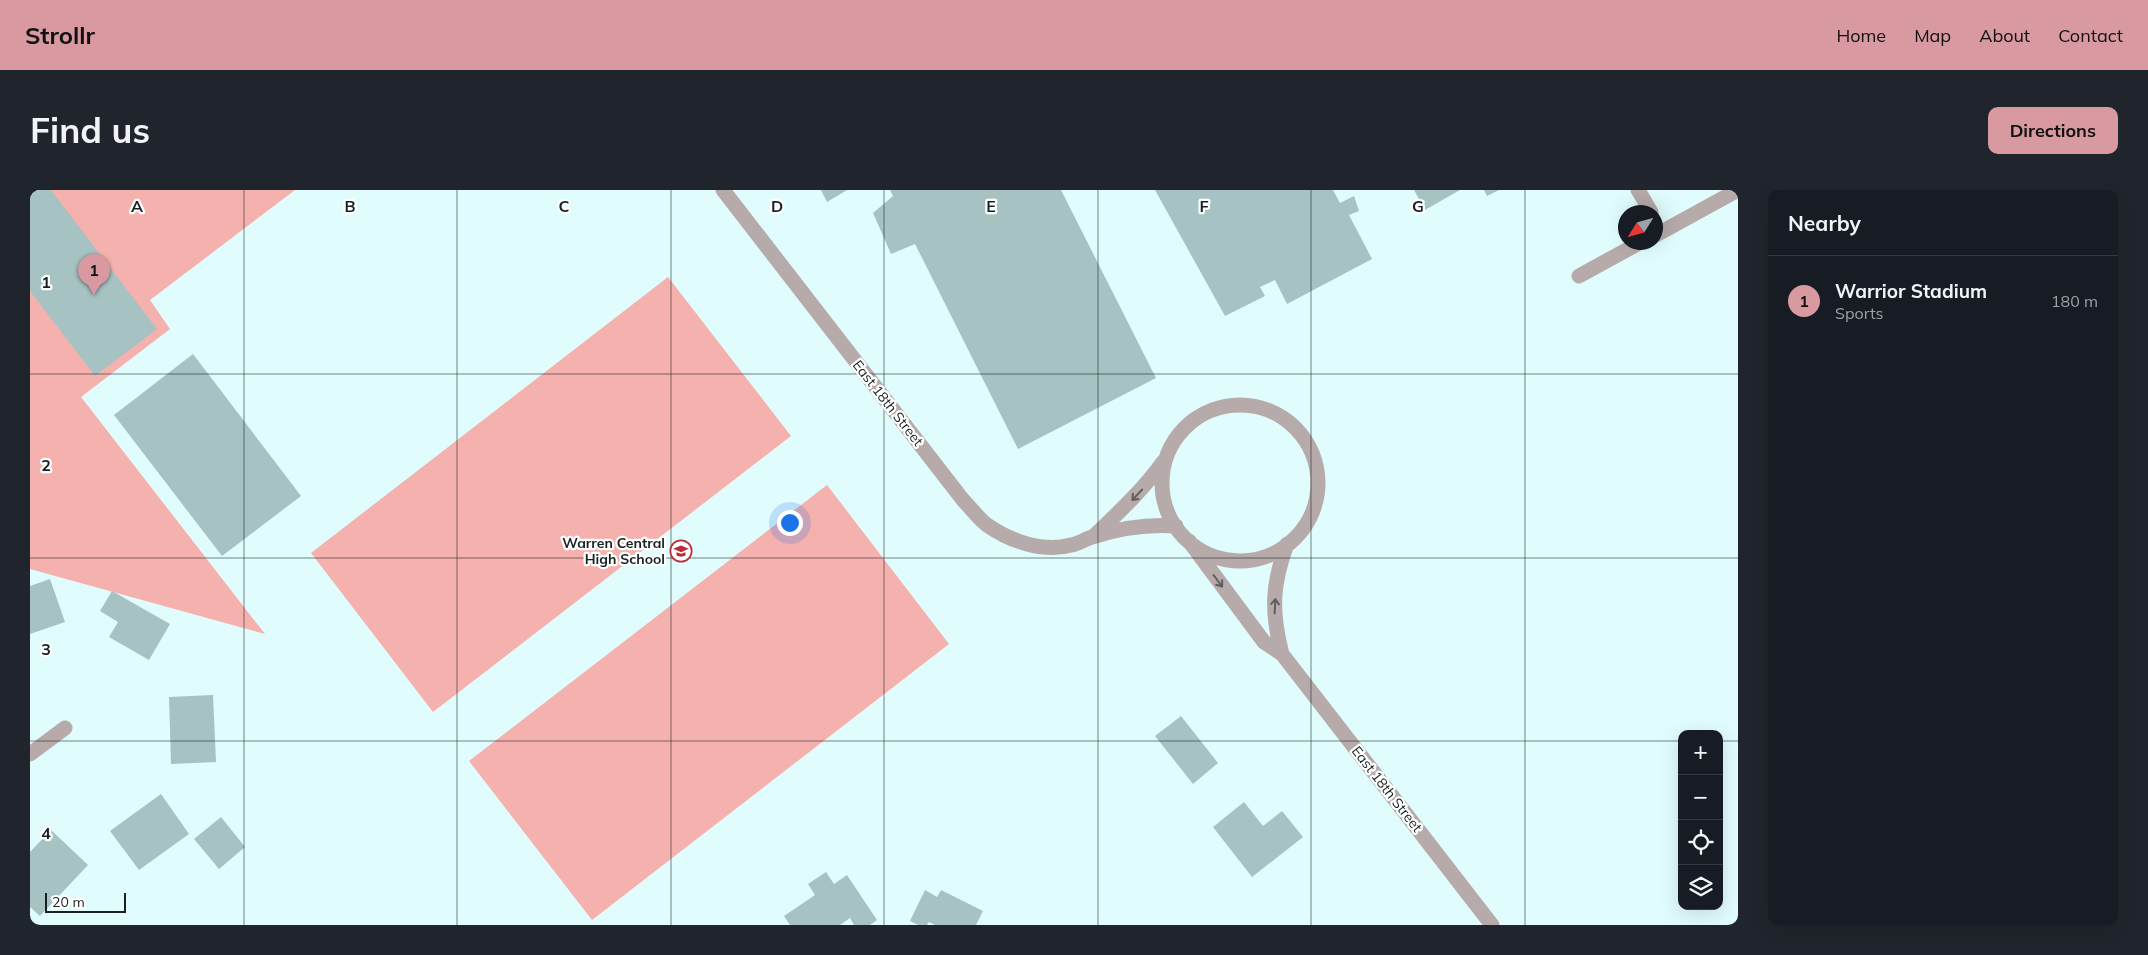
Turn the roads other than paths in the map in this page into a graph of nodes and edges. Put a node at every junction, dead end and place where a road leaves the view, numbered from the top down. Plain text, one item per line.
1 (723, 190) edge
2 (1638, 190) edge
3 (1738, 190) edge
4 (1647, 205) edge
5 (1663, 226) edge
6 (1626, 250) edge
7 (1579, 276) dead end
8 (1166, 456) junction
9 (1176, 526) junction
10 (1092, 537) junction
11 (1189, 542) junction
12 (1287, 544) junction
13 (1282, 654) junction
14 (65, 728) dead end
15 (30, 754) edge
16 (1492, 925) edge

1 - 10 street, East 18th Street
2 - 4 street
3 - 5 street
6 - 7 street
8 - 9 street
8 -> 10 street
8 - 12 street
9 - 10 street
9 - 11 street
11 - 12 street
11 -> 13 street
13 -> 12 street
13 - 16 street, East 18th Street
14 - 15 street

